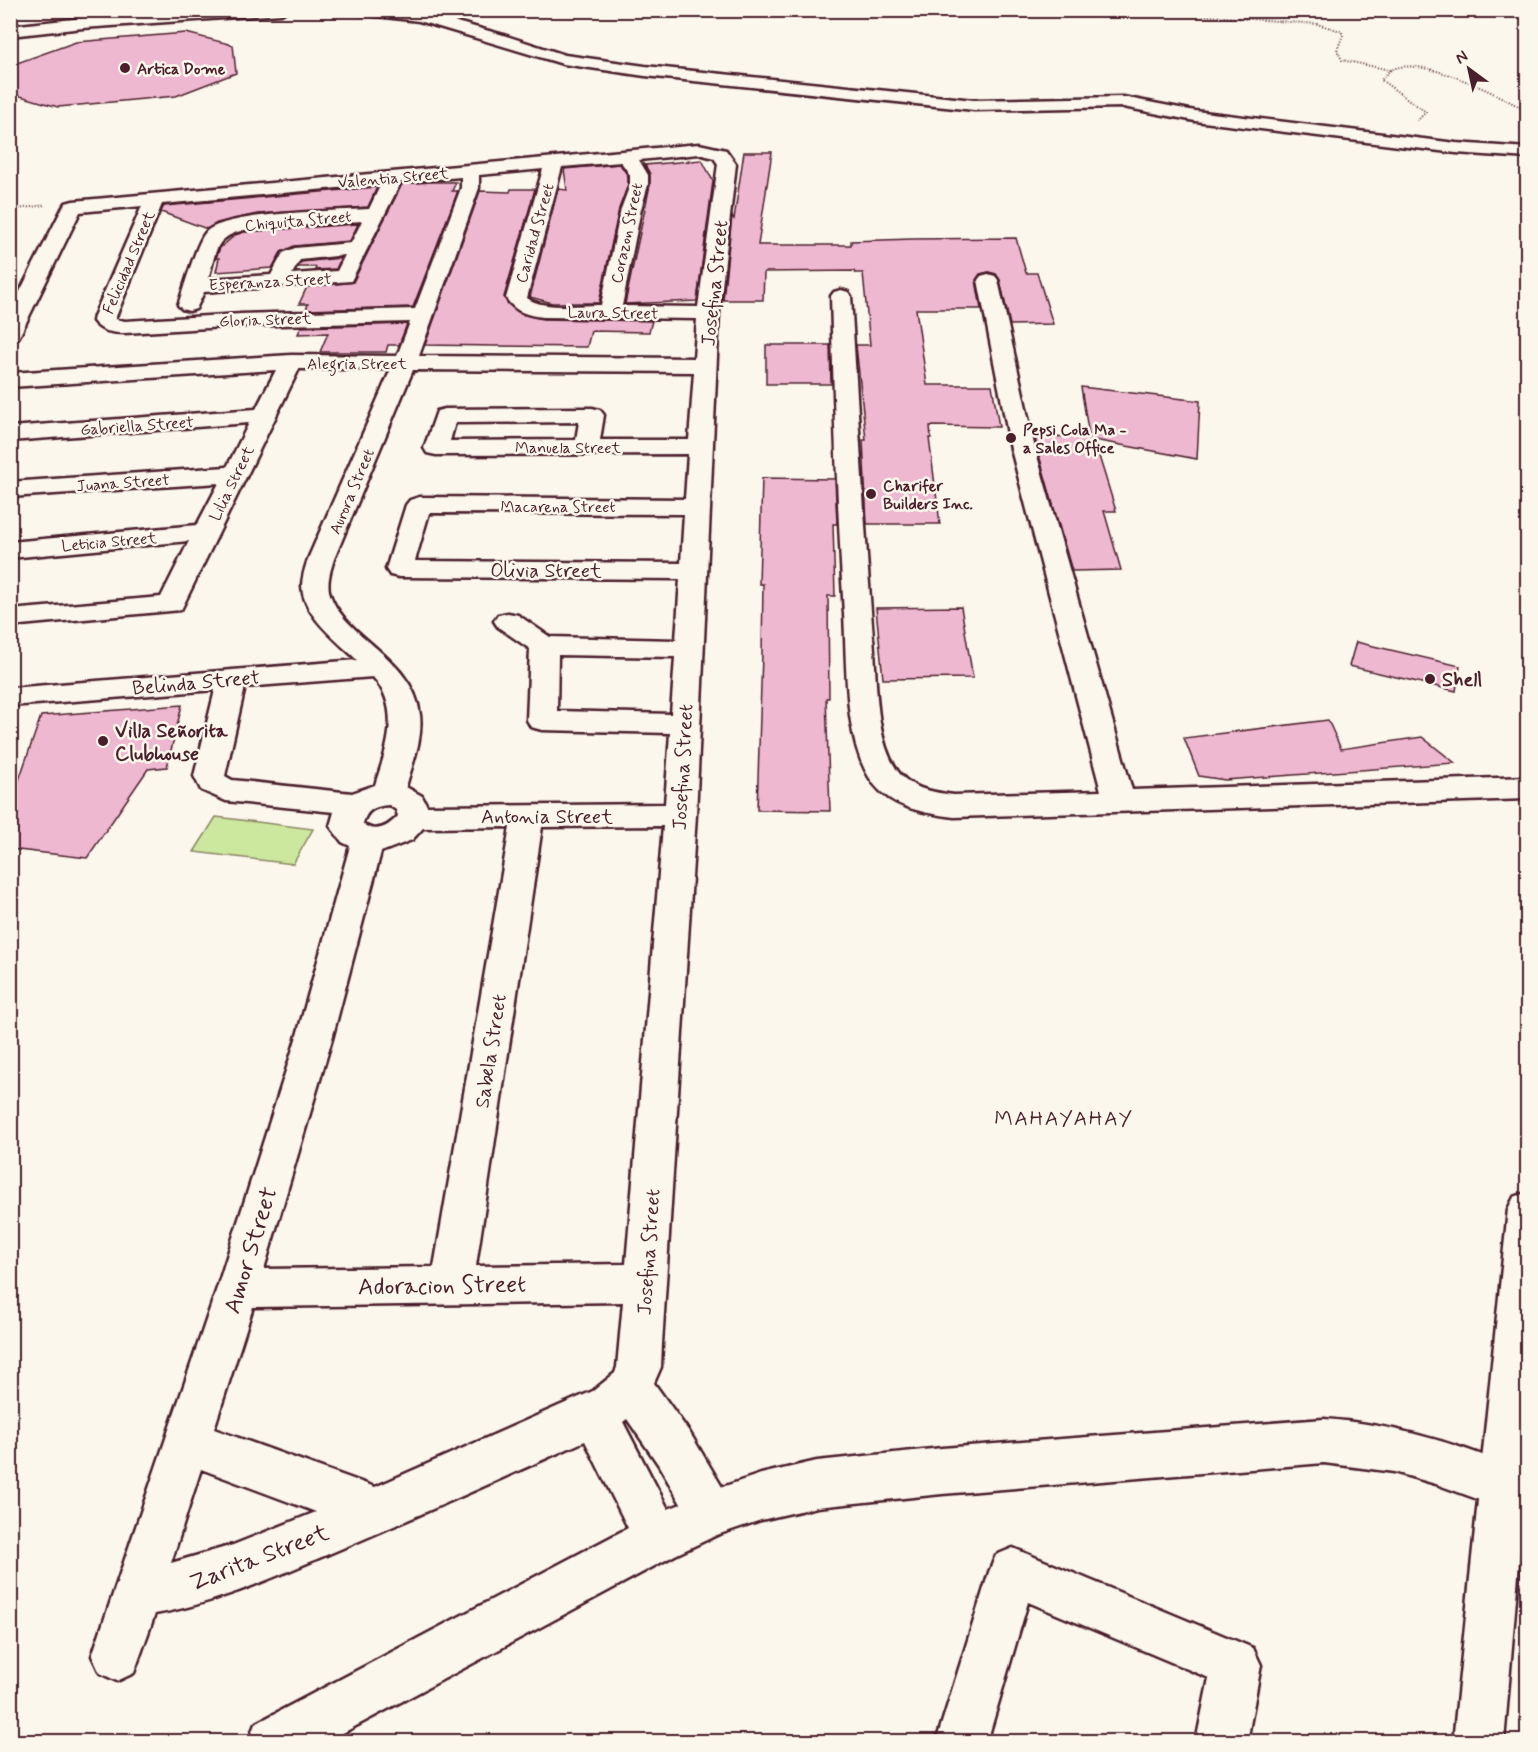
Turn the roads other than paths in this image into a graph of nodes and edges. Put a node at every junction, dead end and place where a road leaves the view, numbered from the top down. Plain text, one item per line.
1 (281, 10) edge
2 (359, 10) edge
3 (10, 31) edge
4 (714, 151) joint
5 (1527, 153) edge
6 (627, 156) junction
7 (554, 162) junction
8 (470, 170) junction
9 (394, 177) junction
10 (154, 200) junction
11 (375, 214) junction
12 (359, 248) junction
13 (988, 280) dead end
14 (279, 281) junction
15 (195, 285) junction
16 (841, 296) dead end
17 (519, 303) joint
18 (610, 313) junction
19 (708, 313) junction
20 (423, 315) junction
21 (182, 323) junction
22 (107, 324) joint
23 (10, 333) edge
24 (291, 362) junction
25 (405, 363) junction
26 (705, 365) junction
27 (10, 380) edge
28 (264, 416) junction
29 (10, 434) edge
30 (587, 447) junction
31 (700, 447) junction
32 (235, 474) junction
33 (10, 490) edge
34 (697, 507) junction
35 (207, 532) junction
36 (10, 549) edge
37 (399, 568) joint
38 (693, 571) junction
39 (10, 618) edge
40 (508, 621) dead end
41 (544, 646) junction
42 (689, 649) junction
43 (381, 667) junction
44 (232, 679) junction
45 (10, 697) edge
46 (685, 724) junction
47 (1527, 788) edge
48 (388, 794) junction
49 (1119, 801) junction
50 (357, 804) junction
51 (680, 815) junction
52 (528, 816) junction
53 (414, 817) junction
54 (368, 841) junction
55 (1527, 1209) edge
56 (646, 1283) junction
57 (452, 1285) junction
58 (238, 1288) junction
59 (612, 1401) junction
60 (189, 1442) junction
61 (1502, 1485) junction
62 (376, 1510) junction
63 (711, 1514) junction
64 (658, 1538) junction
65 (138, 1593) junction
66 (117, 1656) dead end
67 (273, 1742) edge
68 (961, 1742) edge
69 (1221, 1742) edge
70 (1478, 1742) edge

1 - 3 main road
2 - 5 main road
4 - 6 main road, Valentia Street
4 - 19 main road, Josefina Street
6 - 7 main road, Valentia Street
6 - 18 main road, Corazon Street
7 - 8 main road, Valentia Street
7 - 17 main road, Caridad Street
8 - 9 main road, Valentia Street
8 - 20 main road, Aurora Street
9 - 10 main road, Valentia Street
9 - 11 main road
10 - 22 main road, Felicidad Street
10 - 23 main road, Valentia Street
11 - 12 main road
11 - 15 main road, Chiquita Street
12 - 14 main road
12 - 14 main road, Esperanza Street
13 - 49 main road
14 - 15 main road, Esperanza Street
15 - 21 main road
16 - 49 main road
17 - 18 main road, Laura Street
18 - 19 main road, Laura Street
19 - 26 main road, Josefina Street
20 - 21 main road, Gloria Street
20 - 25 main road, Aurora Street
21 - 22 main road, Gloria Street
24 - 25 main road, Alegria Street
24 - 27 main road, Alegria Street
24 - 28 main road, Lilia Street
25 - 26 main road, Alegria Street
25 - 43 main road, Aurora Street
26 - 31 main road, Josefina Street
28 - 29 main road, Gabriella Street
28 - 32 main road, Lilia Street
30 - 30 main road, Manuela Street
30 - 31 main road, Manuela Street
31 - 34 main road, Josefina Street
32 - 33 main road, Juana Street
32 - 35 main road, Lilia Street
34 - 37 main road, Macarena Street
34 - 38 main road, Josefina Street
35 - 36 main road, Leticia Street
35 - 39 main road, Lilia Street
37 - 38 main road, Olivia Street
38 - 42 main road, Josefina Street
40 - 41 main road
41 - 42 main road
41 - 46 main road
42 - 46 main road, Josefina Street
43 - 44 main road, Belinda Street
43 - 48 main road, Aurora Street
44 - 45 main road, Belinda Street
44 - 50 main road
46 - 51 main road, Josefina Street
47 - 49 main road
48 - 50 main road
48 - 53 main road
50 - 54 main road
51 - 52 main road, Antonia Street
51 - 56 main road, Josefina Street
52 - 53 main road, Antonia Street
52 - 57 main road, Sabela Street
53 - 54 main road
54 - 58 main road, Amor Street
55 - 61 main road
56 - 57 main road, Adoracion Street
56 - 59 main road, Josefina Street
57 - 58 main road, Adoracion Street
58 - 60 main road, Amor Street
59 - 62 main road, Zarita Street
59 - 63 main road
59 - 64 main road
60 - 62 main road, Zarita Street
60 - 65 main road, Amor Street
61 - 63 main road
61 - 70 main road
62 - 65 main road, Zarita Street
63 - 64 main road
64 - 67 main road
65 - 66 main road, Amor Street
68 - 69 main road

